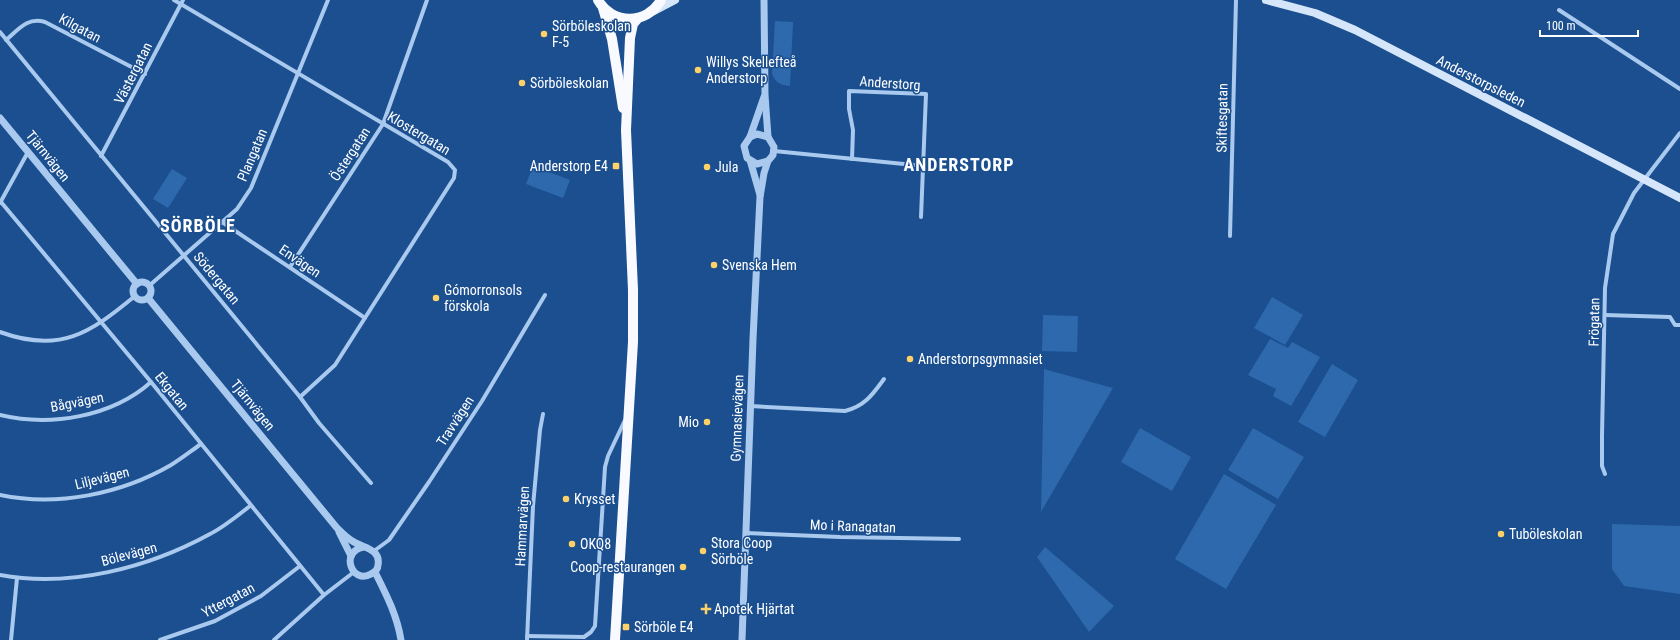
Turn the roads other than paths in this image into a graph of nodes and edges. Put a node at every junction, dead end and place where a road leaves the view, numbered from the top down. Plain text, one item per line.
1 (174, 0) edge
2 (328, 0) edge
3 (427, 0) edge
4 (661, 0) edge
5 (675, 0) edge
6 (764, 0) edge
7 (1236, 0) edge
8 (1266, 0) edge
9 (182, 2) edge
10 (601, 4) edge
11 (1559, 10) dead end
12 (650, 13) junction
13 (638, 18) junction
14 (0, 32) edge
15 (6, 40) junction
16 (298, 73) junction
17 (145, 74) junction
18 (1680, 89) edge
19 (765, 94) junction
20 (0, 118) edge
21 (383, 124) junction
22 (626, 130) junction
23 (1680, 132) edge
24 (750, 137) junction
25 (768, 137) junction
26 (774, 151) junction
27 (28, 152) junction
28 (102, 156) junction
29 (852, 159) junction
30 (750, 160) junction
31 (768, 161) junction
32 (924, 166) junction
33 (1644, 179) junction
34 (760, 197) junction
35 (1680, 198) edge
36 (0, 203) edge
37 (921, 217) dead end
38 (222, 222) junction
39 (1230, 236) dead end
40 (184, 256) junction
41 (290, 267) junction
42 (137, 284) junction
43 (150, 285) junction
44 (546, 294) dead end
45 (135, 296) junction
46 (148, 298) junction
47 (1605, 315) junction
48 (365, 318) junction
49 (102, 323) junction
50 (1680, 325) edge
51 (0, 332) edge
52 (884, 379) dead end
53 (151, 382) junction
54 (300, 397) junction
55 (750, 406) junction
56 (629, 413) junction
57 (543, 414) dead end
58 (0, 415) edge
59 (201, 444) junction
60 (1605, 474) dead end
61 (371, 483) dead end
62 (0, 495) edge
63 (250, 506) junction
64 (337, 528) junction
65 (746, 533) junction
66 (959, 539) dead end
67 (364, 547) junction
68 (374, 551) junction
69 (351, 556) junction
70 (300, 566) junction
71 (354, 572) junction
72 (375, 572) junction
73 (0, 575) edge
74 (17, 578) junction
75 (324, 595) junction
76 (527, 638) edge
77 (11, 640) edge
78 (160, 640) edge
79 (274, 640) edge
80 (401, 640) edge
81 (615, 640) edge
82 (742, 640) edge

1 - 9 street, Klostergatan
2 - 16 street, Plangatan
3 - 21 street, Östergatan
4 - 12 highway
5 - 12 main road
6 - 19 street
7 - 39 street, Skiftesgatan
8 - 33 main road, Anderstorpsleden
9 - 16 street, Klostergatan
9 - 17 street, Västergatan
10 - 13 highway
10 - 22 highway
11 - 18 street
12 - 13 highway
13 - 22 highway
14 - 15 street, Södergatan
15 - 17 street, Kilgatan
15 - 28 street, Södergatan
16 - 21 street, Klostergatan
16 - 38 street, Plangatan
17 - 28 street, Västergatan
19 - 24 street
19 - 25 street
20 - 27 street, Tjärnvägen
21 - 41 street, Östergatan
21 - 48 street, Klostergatan
22 - 56 highway
23 - 33 street, Frögatan
24 - 25 street
24 - 30 street
25 - 26 street
26 - 29 street
26 - 31 street
27 - 36 street
27 - 42 street, Tjärnvägen
28 - 40 street, Södergatan
29 - 32 street
29 - 32 street, Anderstorg
30 - 31 street
30 - 34 street, Gymnasievägen
31 - 34 street, Gymnasievägen
32 - 37 street, Anderstorg
33 - 35 main road, Anderstorpsleden
33 - 47 street, Frögatan
34 - 55 street, Gymnasievägen
36 - 49 street, Ekgatan
38 - 40 street, Plangatan
38 - 41 street, Envägen
40 - 43 street, Plangatan
40 - 54 street, Södergatan
41 - 48 street, Envägen
42 - 43 street
42 - 45 street
43 - 46 street
44 - 68 street, Travvägen
45 - 46 street
45 - 49 street
46 - 64 street, Tjärnvägen
47 - 50 street
47 - 60 street, Frögatan
48 - 54 street, Klostergatan
49 - 51 street
49 - 53 street, Ekgatan
52 - 55 street
53 - 58 street, Bågvägen
53 - 59 street, Ekgatan
54 - 61 street, Södergatan
55 - 65 street, Gymnasievägen
56 - 76 street
56 - 81 highway
57 - 76 street, Hammarvägen
59 - 62 street, Liljevägen
59 - 63 street, Ekgatan
63 - 70 street, Ekgatan
63 - 74 street, Bölevägen
64 - 67 street, Tjärnvägen
64 - 69 street, Tjärnvägen
65 - 66 street, Mo i Ranagatan
65 - 82 street, Gymnasievägen
67 - 68 street
67 - 69 street
68 - 72 street
69 - 71 street
70 - 75 street, Ekgatan
70 - 78 street, Yttergatan
71 - 72 street
71 - 75 street
72 - 80 street
73 - 74 street, Bölevägen
74 - 77 street
75 - 79 street

